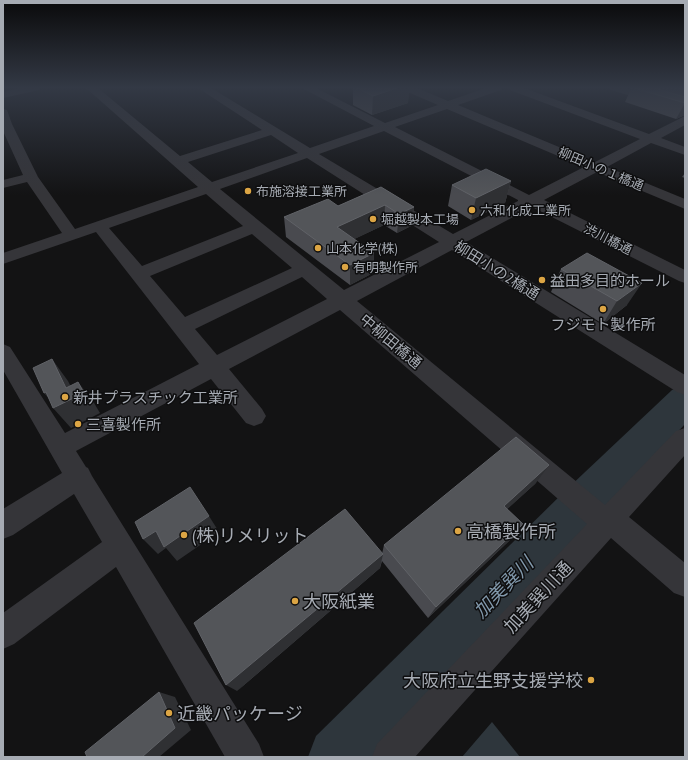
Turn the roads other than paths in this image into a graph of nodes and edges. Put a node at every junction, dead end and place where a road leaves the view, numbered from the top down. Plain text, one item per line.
1 (6, 123) edge
2 (133, 123) edge
3 (259, 123) edge
4 (378, 123) edge
5 (395, 123) edge
6 (492, 123) edge
7 (609, 123) edge
8 (679, 123) edge
9 (385, 127) junction
10 (272, 132) junction
11 (651, 139) junction
12 (685, 151) edge
13 (310, 154) junction
14 (177, 161) junction
15 (596, 167) junction
16 (31, 177) junction
17 (3, 184) edge
18 (208, 188) junction
19 (530, 201) junction
20 (685, 204) edge
21 (99, 226) junction
22 (255, 227) junction
23 (71, 235) junction
24 (452, 242) junction
25 (3, 259) edge
26 (304, 269) junction
27 (139, 274) junction
28 (685, 278) edge
29 (342, 300) junction
30 (182, 327) junction
31 (3, 352) edge
32 (214, 367) junction
33 (684, 386) edge
34 (254, 416) dead end
35 (685, 438) edge
36 (61, 447) junction
37 (79, 476) junction
38 (595, 512) junction
39 (3, 525) edge
40 (120, 546) junction
41 (685, 582) edge
42 (3, 633) edge
43 (246, 757) edge
44 (390, 757) edge

1 - 16 street
2 - 14 street, 中柳田橋通
3 - 10 street, 柳田小の2橋通
4 - 9 street, 渋川橋通
5 - 9 street
6 - 15 street, 柳田小の１橋通
7 - 11 street
8 - 11 street
9 - 13 street
9 - 19 street, 渋川橋通
10 - 13 street, 柳田小の2橋通
10 - 14 street
11 - 12 street
11 - 15 street
13 - 18 street
13 - 24 street, 柳田小の2橋通
14 - 18 street, 中柳田橋通
15 - 19 street
15 - 20 street, 柳田小の１橋通
16 - 17 street
16 - 23 street
18 - 21 street
18 - 22 street, 中柳田橋通
19 - 24 street
19 - 28 street, 渋川橋通
21 - 23 street
21 - 27 street
22 - 26 street, 中柳田橋通
22 - 27 street
23 - 25 street
24 - 29 street
24 - 33 street, 柳田小の2橋通
26 - 29 street, 中柳田橋通
26 - 30 street
27 - 30 street
29 - 32 street
29 - 38 street, 中柳田橋通
30 - 32 street
31 - 36 street
32 - 34 street
32 - 36 street
35 - 38 street, 加美巽川通
36 - 37 street
37 - 39 street
37 - 40 street
38 - 41 street, 中柳田橋通
38 - 44 street, 加美巽川通
40 - 42 street
40 - 43 street

